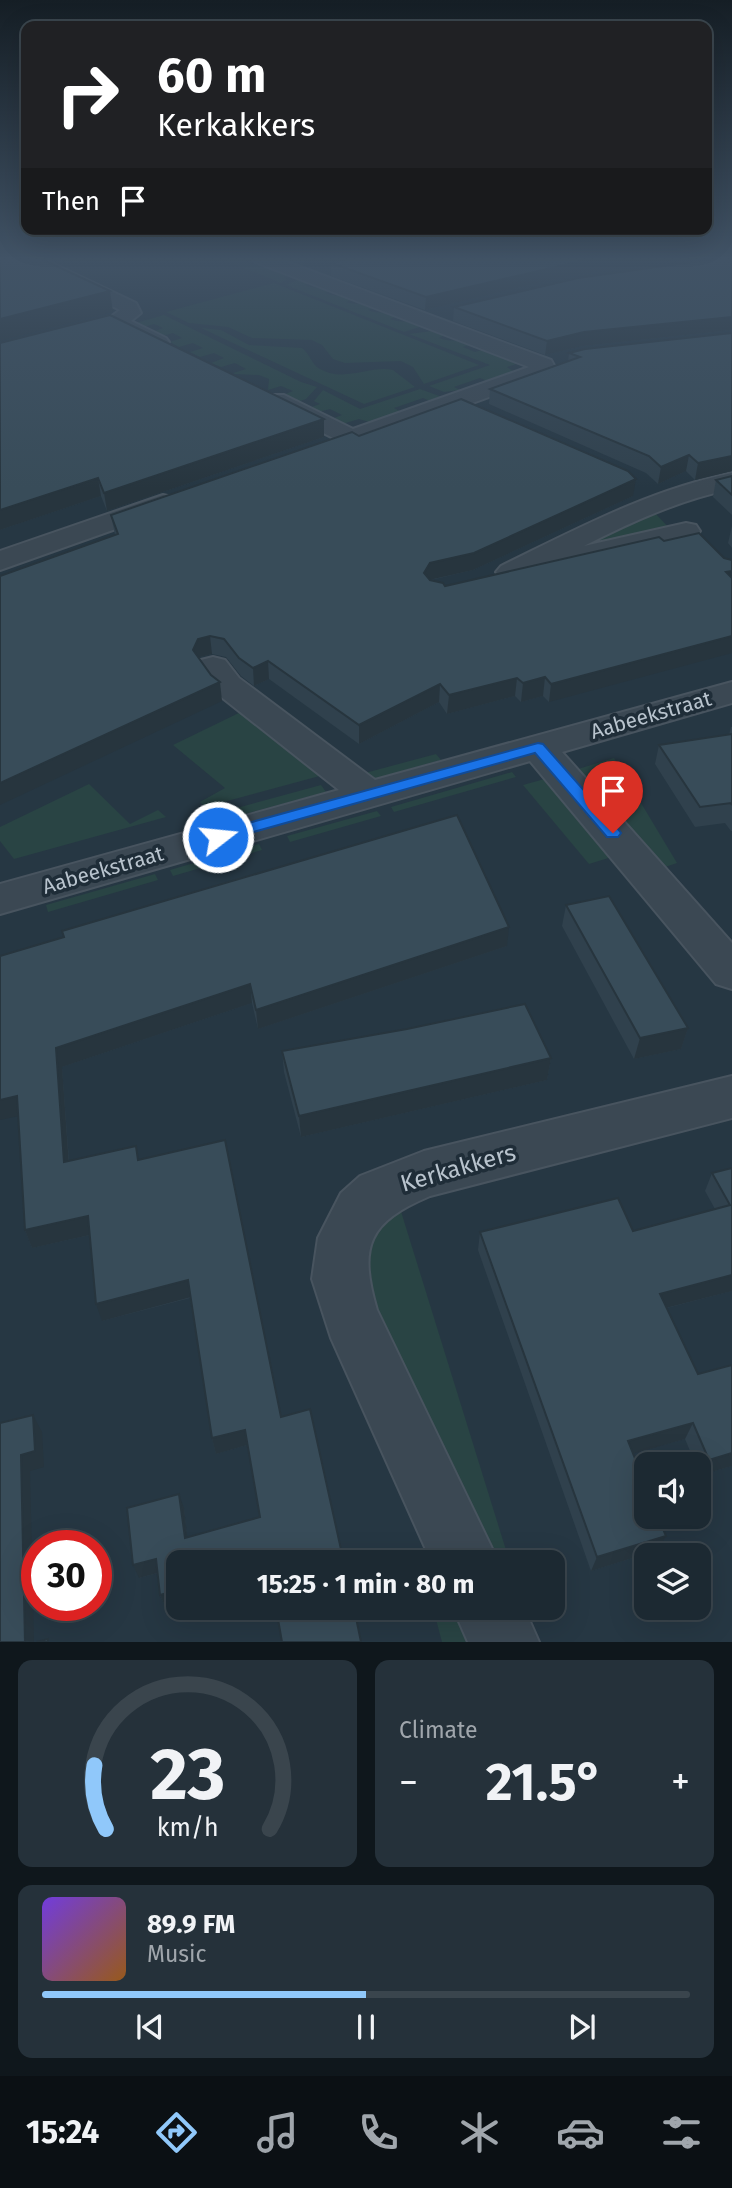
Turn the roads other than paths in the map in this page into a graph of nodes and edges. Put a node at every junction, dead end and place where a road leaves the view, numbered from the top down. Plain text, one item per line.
1 (143, 335) edge
2 (468, 335) edge
3 (175, 350) edge
4 (258, 391) edge
5 (457, 401) junction
6 (487, 414) edge
7 (352, 438) junction
8 (316, 450) edge
9 (732, 481) edge
10 (650, 494) junction
11 (185, 495) edge
12 (0, 561) edge
13 (214, 667) dead end
14 (732, 692) edge
15 (538, 747) junction
16 (368, 794) junction
17 (0, 899) edge
18 (732, 972) edge
19 (732, 1097) edge
20 (460, 1550) edge
21 (493, 1620) edge
22 (505, 1642) edge

1 - 3 street
2 - 5 street
4 - 7 street
5 - 6 street
5 - 7 street
7 - 8 street
9 - 10 street
10 - 10 street
11 - 12 street
13 - 16 street
14 - 15 street, Aabeekstraat
15 - 16 street, Aabeekstraat
15 - 18 street
16 - 17 street, Aabeekstraat
19 - 20 street, Kerkakkers
21 - 22 street

